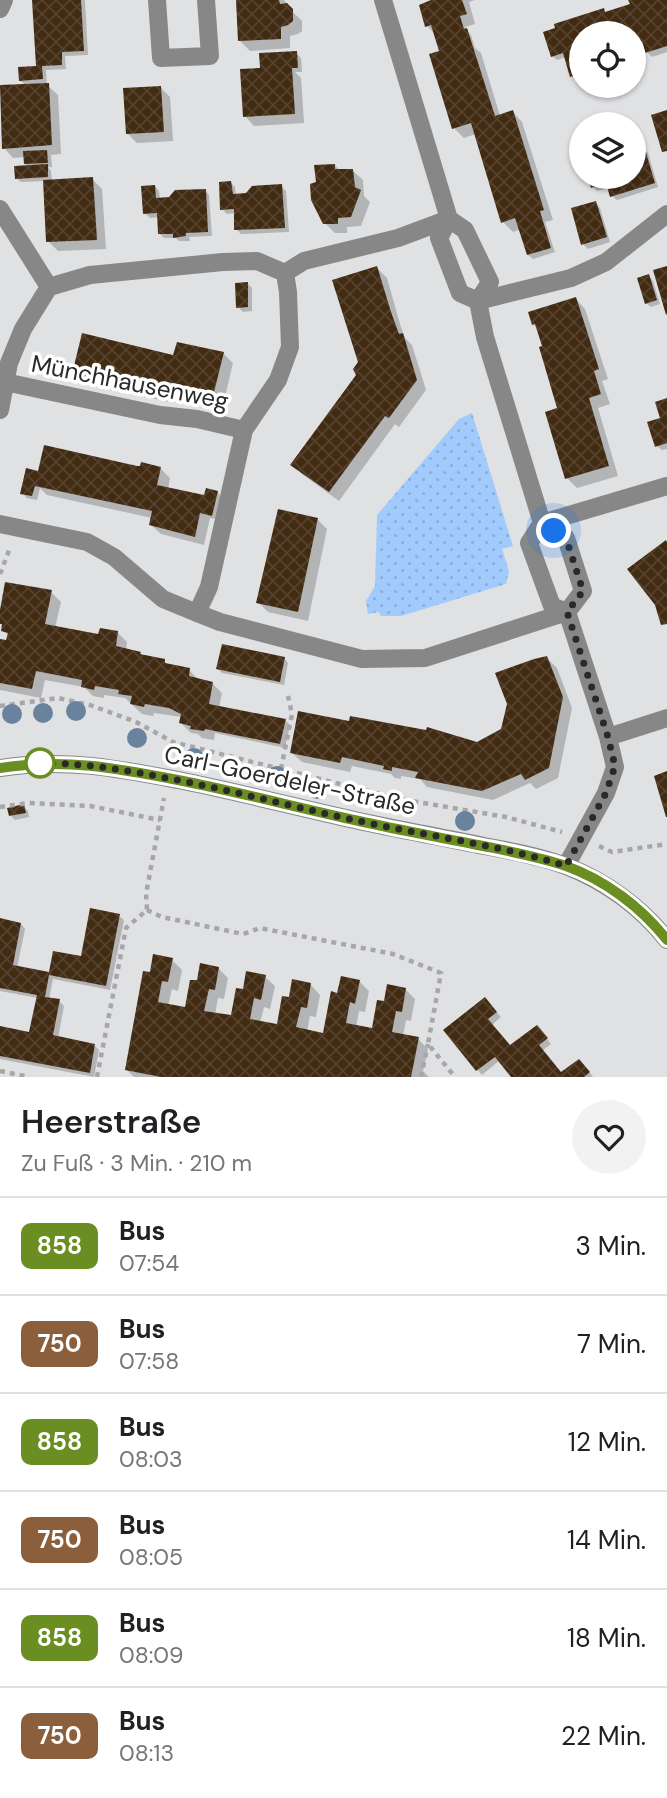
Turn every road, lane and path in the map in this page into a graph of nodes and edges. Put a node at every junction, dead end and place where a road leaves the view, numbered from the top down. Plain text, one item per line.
1 (4, 0) edge
2 (157, 0) edge
3 (206, 0) edge
4 (383, 0) edge
5 (0, 9) edge
6 (0, 209) edge
7 (667, 214) edge
8 (449, 219) junction
9 (6, 228) edge
10 (285, 273) junction
11 (49, 288) junction
12 (478, 301) junction
13 (5, 382) junction
14 (0, 410) edge
15 (244, 430) junction
16 (667, 486) edge
17 (542, 523) junction
18 (0, 524) edge
19 (567, 612) junction
20 (197, 613) junction
21 (288, 696) dead end
22 (0, 706) edge
23 (667, 718) edge
24 (608, 737) junction
25 (173, 742) junction
26 (0, 768) edge
27 (281, 768) junction
28 (167, 778) junction
29 (0, 807) edge
30 (160, 820) junction
31 (581, 839) junction
32 (667, 844) edge
33 (626, 851) dead end
34 (566, 866) junction
35 (147, 910) junction
36 (667, 940) edge
37 (428, 1044) junction
38 (0, 1072) edge
39 (29, 1077) edge
40 (97, 1077) edge
41 (421, 1077) edge
42 (455, 1077) edge

1 - 5 street
2 - 3 street
4 - 8 street
6 - 9 street
7 - 12 street
8 - 10 street
8 - 12 street
8 - 12 street
9 - 11 street
10 - 11 street
10 - 15 street, Münchhausenweg
11 - 13 street
12 - 17 street
13 - 14 street
13 - 15 street, Münchhausenweg
15 - 20 street, Münchhausenweg
16 - 17 street
17 - 19 street
17 - 19 street
18 - 20 street
19 - 20 street
19 - 24 street
21 - 27 path
22 - 25 path
23 - 24 street
24 - 31 street
25 - 27 path
25 - 28 path
26 - 28 street, Carl-Goerdeler-Straße
27 - 31 path
28 - 30 path
28 - 34 street, Carl-Goerdeler-Straße
29 - 30 path
30 - 35 path
31 - 34 street
32 - 33 path
34 - 36 street, Carl-Goerdeler-Straße
35 - 37 path
35 - 40 path
37 - 41 path
37 - 42 path
38 - 39 path

